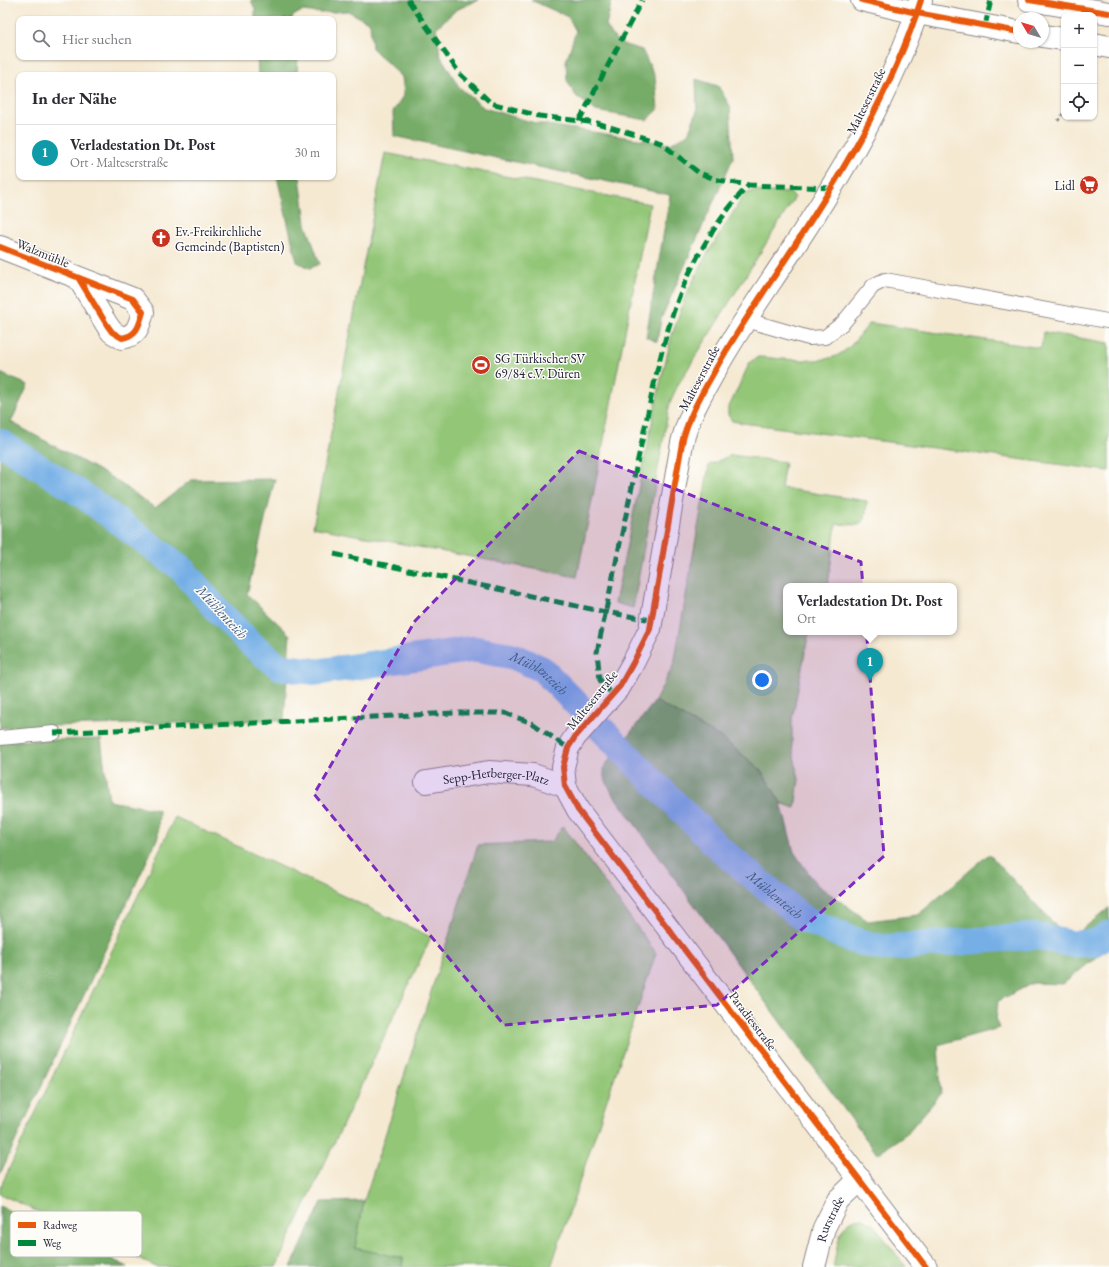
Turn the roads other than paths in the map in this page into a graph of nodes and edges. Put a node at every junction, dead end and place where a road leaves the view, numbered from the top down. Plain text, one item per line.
1 (862, 0) edge
2 (1030, 0) edge
3 (919, 6) edge
4 (1109, 13) edge
5 (1013, 30) edge
6 (1049, 37) edge
7 (1061, 39) edge
8 (1097, 45) edge
9 (1109, 47) edge
10 (0, 247) edge
11 (79, 279) dead end
12 (746, 320) junction
13 (1107, 321) dead end
14 (54, 733) dead end
15 (0, 738) edge
16 (426, 782) dead end
17 (566, 786) junction
18 (860, 1179) junction
19 (814, 1267) edge
20 (926, 1267) edge

1 - 3 street
2 - 4 street
3 - 5 street
3 - 12 street, Malteserstraße
6 - 7 street
8 - 9 street
10 - 11 street, Walzmühle
12 - 13 lane
12 - 17 street, Malteserstraße
14 - 15 lane
16 - 17 street, Sepp-Herberger-Platz
17 - 18 street, Paradiesstraße
18 - 19 street, Rurstraße
18 - 20 street, Paradiesstraße

